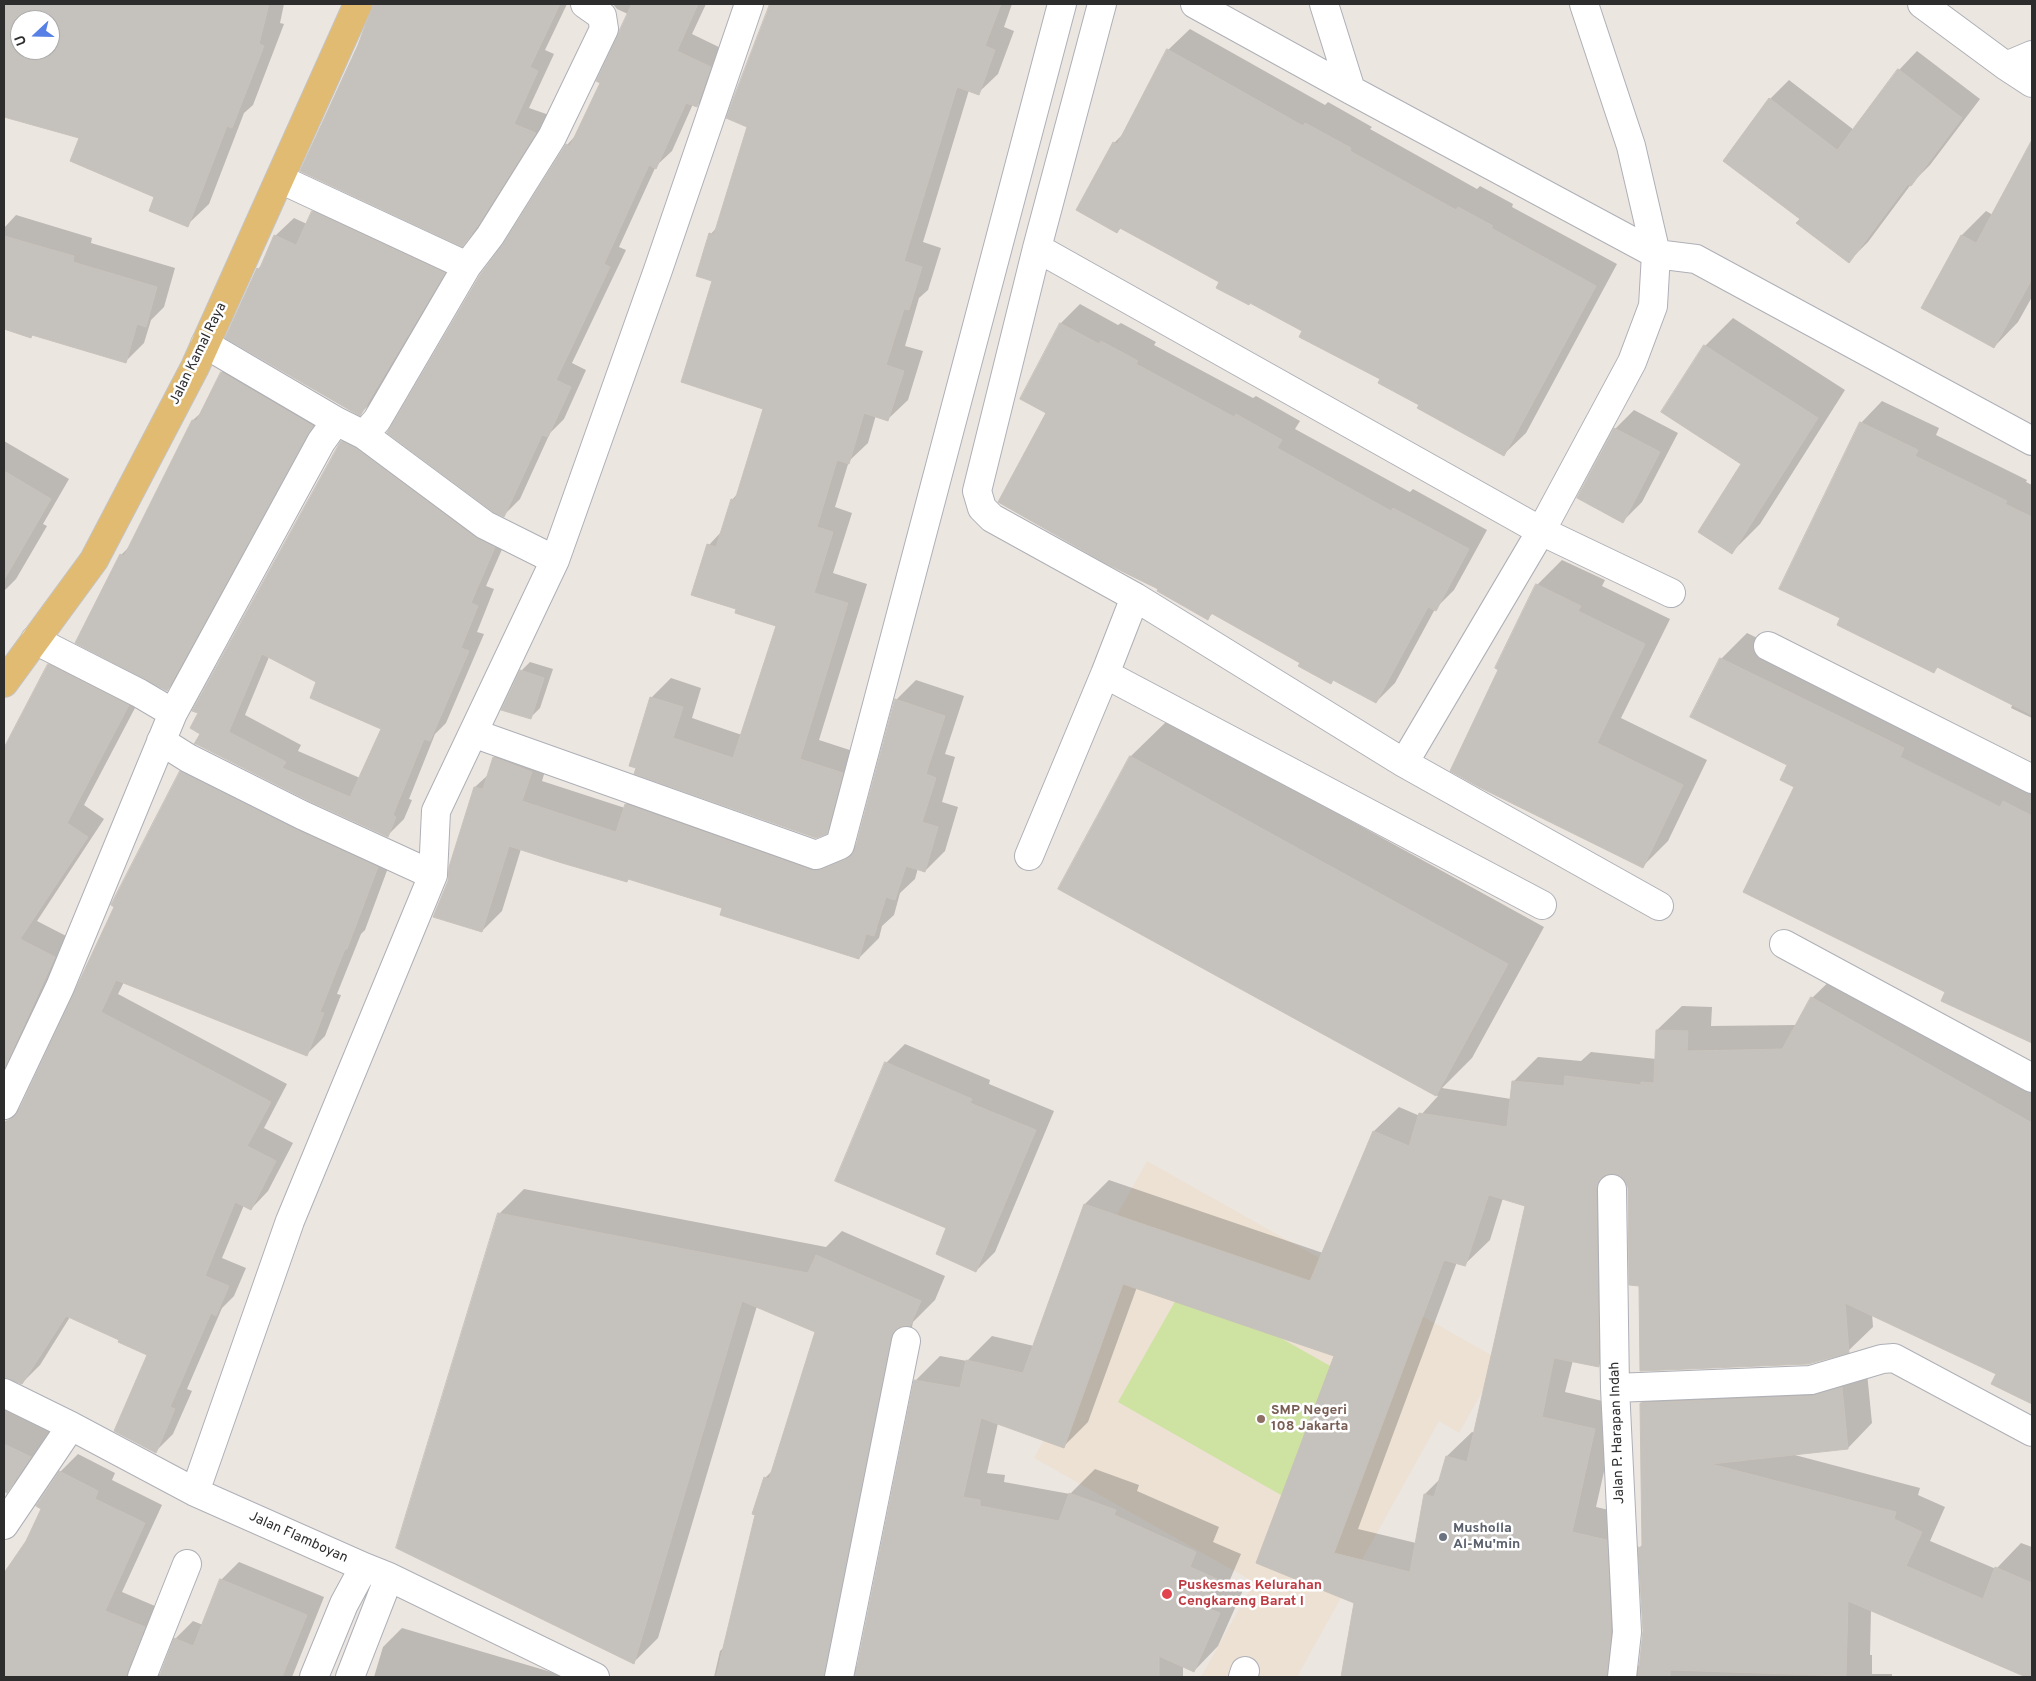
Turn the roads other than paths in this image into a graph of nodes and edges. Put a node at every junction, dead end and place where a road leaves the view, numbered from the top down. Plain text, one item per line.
1 (358, 4) edge
2 (585, 4) edge
3 (749, 4) edge
4 (1062, 4) edge
5 (1102, 4) edge
6 (1196, 4) edge
7 (1324, 4) edge
8 (1584, 4) edge
9 (1922, 4) edge
10 (2032, 55) edge
11 (2006, 66) junction
12 (2032, 83) edge
13 (1351, 90) junction
14 (280, 179) junction
15 (1036, 248) junction
16 (1656, 254) junction
17 (466, 266) junction
18 (205, 344) junction
19 (336, 421) junction
20 (364, 436) junction
21 (2032, 441) edge
22 (1541, 531) junction
23 (555, 560) junction
24 (1671, 593) dead end
25 (1134, 597) junction
26 (35, 640) junction
27 (1768, 646) dead end
28 (1105, 674) junction
29 (4, 683) edge
30 (173, 713) junction
31 (473, 733) junction
32 (161, 741) junction
33 (1404, 763) junction
34 (2032, 779) edge
35 (1029, 856) dead end
36 (433, 875) junction
37 (1542, 905) dead end
38 (1659, 906) dead end
39 (1784, 944) dead end
40 (2032, 1078) edge
41 (4, 1105) edge
42 (1612, 1189) dead end
43 (906, 1342) dead end
44 (1615, 1388) junction
45 (4, 1393) edge
46 (71, 1426) junction
47 (2032, 1432) edge
48 (195, 1492) junction
49 (4, 1525) edge
50 (187, 1564) dead end
51 (377, 1572) junction
52 (142, 1677) edge
53 (314, 1677) edge
54 (350, 1677) edge
55 (595, 1677) edge
56 (839, 1677) edge
57 (1622, 1677) edge

1 - 14 main road, Jalan Kamal Raya
2 - 17 street
3 - 23 street
4 - 31 street
5 - 15 street
6 - 13 street
7 - 13 street
8 - 16 street
9 - 11 street
10 - 11 street
11 - 12 street
13 - 16 street
14 - 17 street
14 - 18 main road, Jalan Kamal Raya
15 - 22 street
15 - 25 street
16 - 21 street
16 - 22 street
17 - 20 street
18 - 19 street
18 - 26 main road, Jalan Kamal Raya
19 - 20 street
19 - 30 street
20 - 23 street
22 - 24 street
22 - 33 street
23 - 31 street
25 - 28 street
25 - 33 street
26 - 29 main road, Jalan Kamal Raya
26 - 30 street
27 - 34 street
28 - 35 street
28 - 37 street
30 - 32 street
31 - 36 street
32 - 36 street
32 - 41 street
33 - 38 street
36 - 48 street
39 - 40 street
42 - 44 street, Jalan P. Harapan Indah
43 - 56 street
44 - 47 street
44 - 57 street, Jalan P. Harapan Indah
45 - 46 street, Jalan Flamboyan
46 - 48 street, Jalan Flamboyan
46 - 49 street
48 - 51 street, Jalan Flamboyan
50 - 52 street
51 - 53 street
51 - 54 street
51 - 55 street, Jalan Flamboyan

